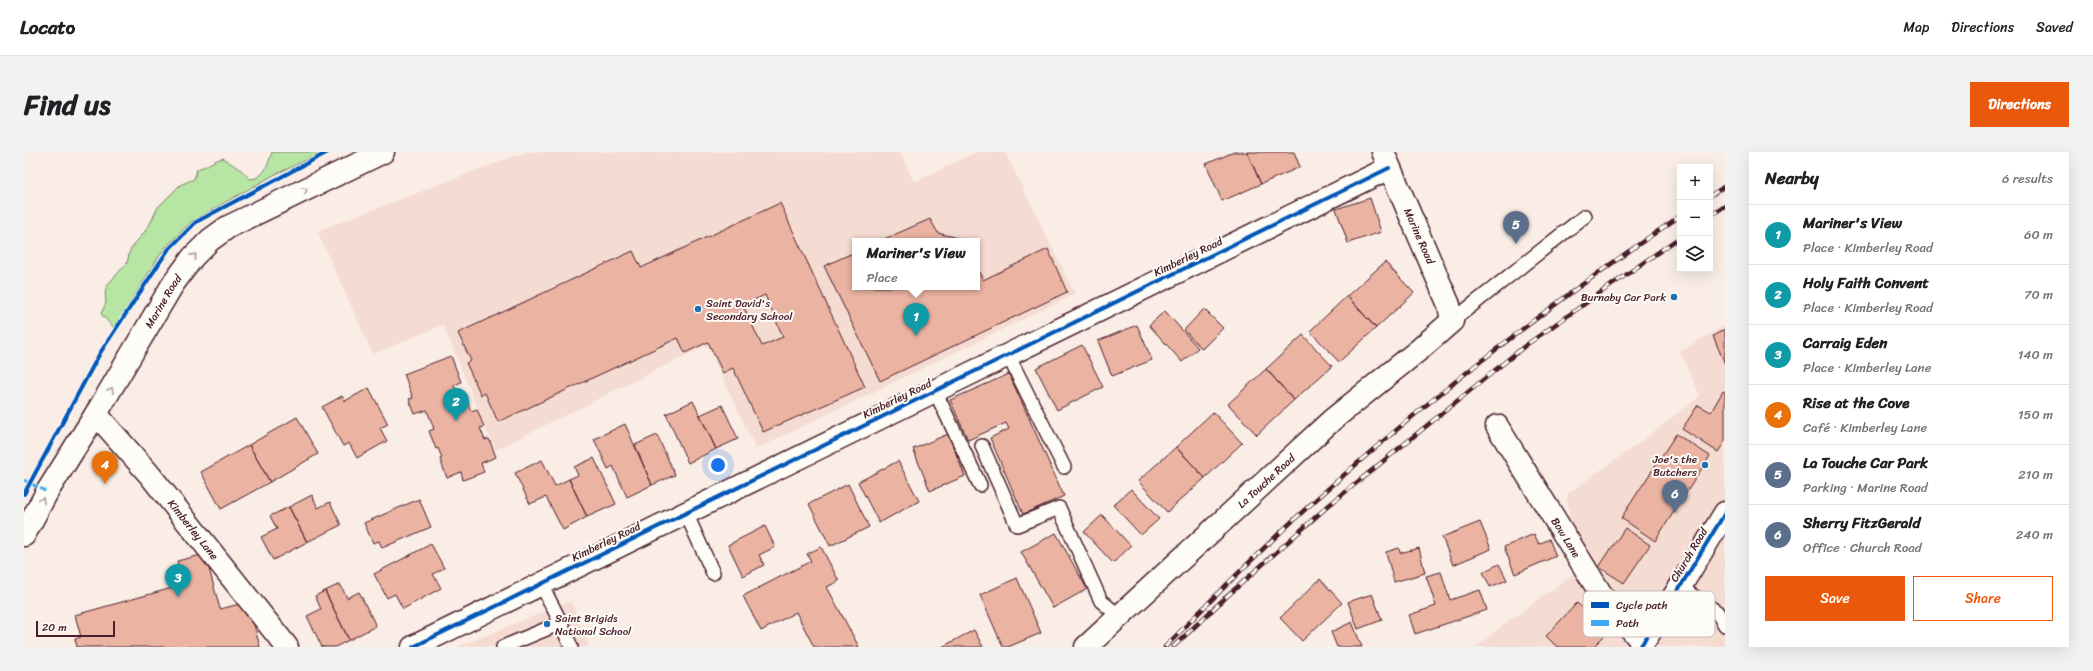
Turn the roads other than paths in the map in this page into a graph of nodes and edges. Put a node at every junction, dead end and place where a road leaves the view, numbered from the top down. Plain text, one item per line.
1 (383, 152) edge
2 (1386, 160) edge
3 (1585, 216) dead end
4 (1452, 320) junction
5 (1008, 355) junction
6 (935, 390) junction
7 (96, 414) junction
8 (1497, 426) dead end
9 (982, 446) dead end
10 (1064, 467) dead end
11 (980, 485) dead end
12 (686, 513) junction
13 (1725, 513) edge
14 (24, 535) edge
15 (713, 573) dead end
16 (541, 584) junction
17 (1680, 588) junction
18 (1599, 591) edge
19 (1678, 591) edge
20 (1685, 591) edge
21 (1715, 611) edge
22 (1119, 616) junction
23 (561, 624) junction
24 (1725, 625) edge
25 (1635, 637) edge
26 (1641, 645) edge
27 (287, 647) edge
28 (413, 647) edge
29 (503, 647) edge
30 (571, 647) edge
31 (1086, 647) edge

7 -> 1 street, Marine Road
2 - 4 street, Marine Road
2 - 5 street, Kimberley Road
3 - 4 lane
4 - 22 street, La Touche Road
5 - 6 street, Kimberley Road
5 - 10 lane
6 - 11 lane
6 - 12 street, Kimberley Road
14 -> 7 street, Marine Road
7 - 27 street, Kimberley Lane
8 - 18 street, Bow Lane
9 - 22 lane
12 - 15 lane
12 - 16 street, Kimberley Road
13 - 17 street, Church Road
16 - 23 lane
16 - 28 street, Kimberley Road
17 - 19 street, Church Road
17 - 20 lane
21 - 24 lane
22 - 31 street, La Touche Road
23 - 29 lane
23 - 30 lane
25 - 26 street, Bow Lane

